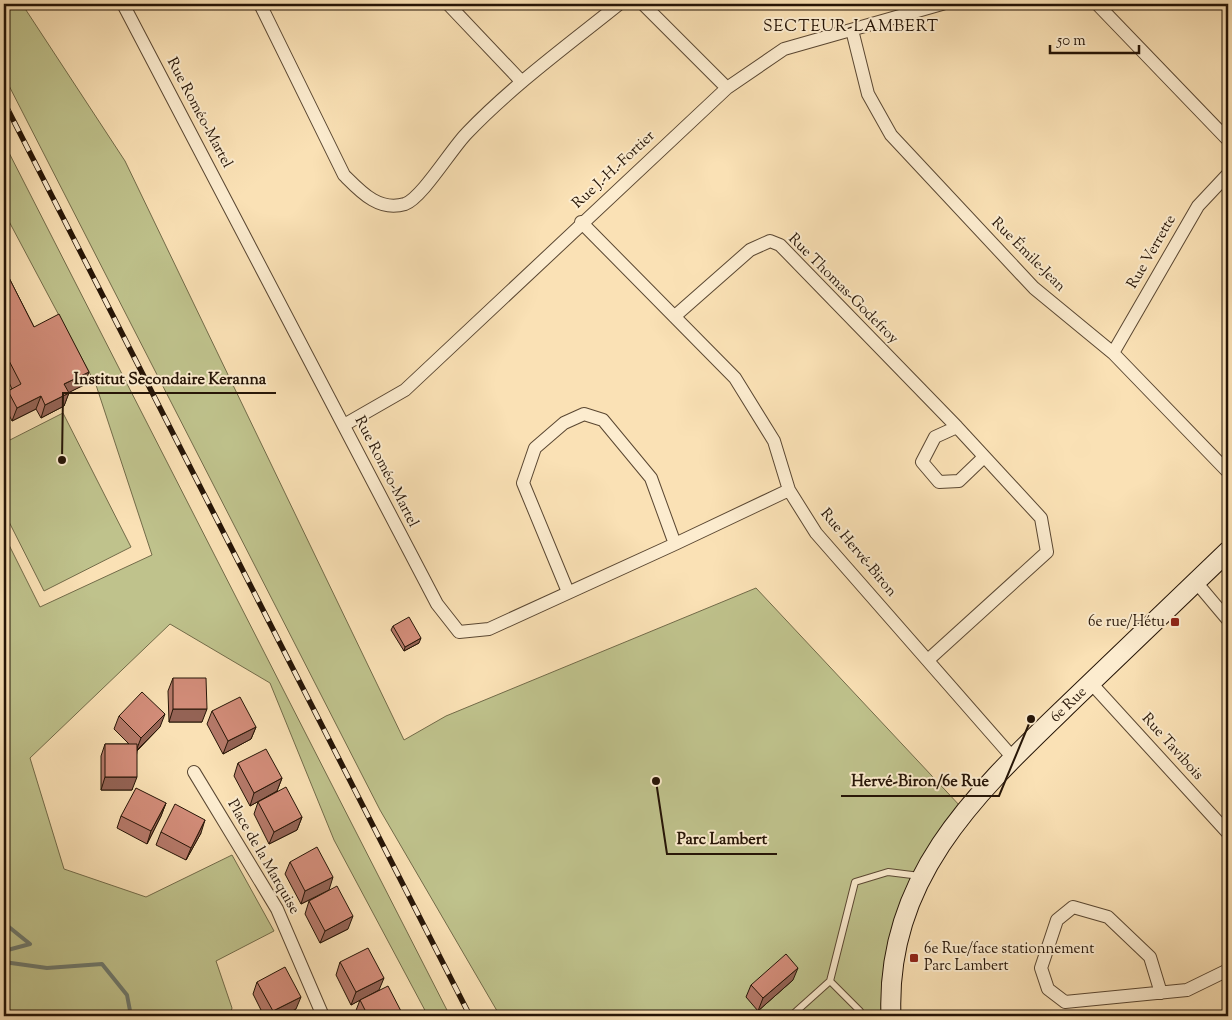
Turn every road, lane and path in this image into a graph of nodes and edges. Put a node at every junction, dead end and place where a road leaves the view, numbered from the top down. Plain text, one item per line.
1 (123, 4) edge
2 (260, 4) edge
3 (448, 4) edge
4 (619, 4) edge
5 (643, 4) edge
6 (942, 4) edge
7 (1098, 4) edge
8 (852, 30) junction
9 (522, 82) junction
10 (726, 88) junction
11 (1228, 140) edge
12 (1228, 174) edge
13 (581, 222) junction
14 (675, 316) junction
15 (1113, 352) junction
16 (344, 425) junction
17 (957, 427) junction
18 (984, 456) junction
19 (1228, 472) edge
20 (789, 490) junction
21 (676, 544) junction
22 (1228, 551) edge
23 (1196, 582) junction
24 (568, 592) junction
25 (1228, 620) edge
26 (928, 660) junction
27 (1091, 683) junction
28 (1013, 758) junction
29 (194, 772) dead end
30 (1228, 833) edge
31 (921, 876) junction
32 (1228, 970) edge
33 (830, 981) junction
34 (1161, 993) junction
35 (323, 1016) edge
36 (791, 1016) edge
37 (860, 1016) edge
38 (891, 1016) edge

1 - 16 street, Rue Roméo-Martel
2 - 9 street
3 - 9 street
4 - 9 street
5 - 10 street
6 - 8 street, Rue J.-H.-Fortier
7 - 11 street
8 - 10 street, Rue J.-H.-Fortier
8 - 15 street, Rue Émile-Jean
10 - 13 street, Rue J.-H.-Fortier
12 - 15 street, Rue Verrette
13 - 14 street, Rue Hervé-Biron
13 - 16 street, Rue J.-H.-Fortier
14 - 17 street, Rue Thomas-Godefroy
14 - 20 street, Rue Hervé-Biron
15 - 19 street, Rue Émile-Jean
16 - 24 street, Rue Roméo-Martel
17 - 18 street, Rue Thomas-Godefroy
17 - 18 street
18 - 26 street, Rue Thomas-Godefroy
20 - 21 street, Rue Roméo-Martel
20 - 26 street, Rue Hervé-Biron
21 - 24 street, Rue Roméo-Martel
21 - 24 street
22 - 23 street, 6e Rue
23 - 25 street
23 - 27 street, 6e Rue
26 - 28 street, Rue Hervé-Biron
27 - 28 street, 6e Rue
27 - 30 street, Rue Tavibois
28 - 31 street, 6e Rue
29 - 35 street, Place de la Marquise
31 - 33 lane
31 - 38 street, 6e Rue
32 - 34 street
33 - 36 lane
33 - 37 lane
34 - 34 street

